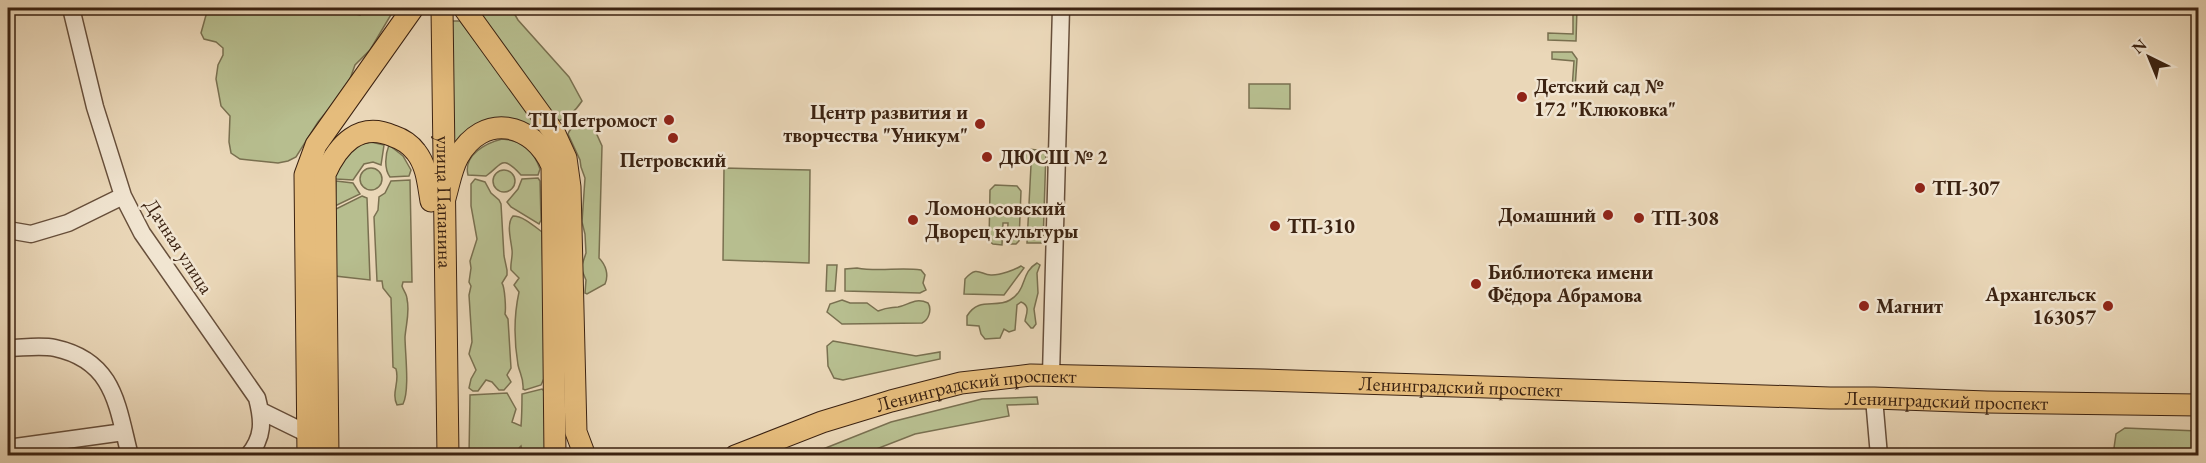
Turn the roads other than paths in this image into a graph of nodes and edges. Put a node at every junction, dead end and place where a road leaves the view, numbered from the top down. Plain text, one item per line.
1 (71, 8) edge
2 (413, 8) edge
3 (429, 8) edge
4 (442, 8) edge
5 (464, 8) edge
6 (1061, 8) edge
7 (123, 196) junction
8 (438, 199) junction
9 (8, 230) edge
10 (8, 348) edge
11 (1051, 375) junction
12 (440, 395) junction
13 (1874, 398) junction
14 (2199, 405) edge
15 (261, 411) junction
16 (124, 432) junction
17 (308, 434) junction
18 (8, 448) edge
19 (130, 456) edge
20 (248, 456) edge
21 (308, 456) edge
22 (328, 456) edge
23 (434, 456) edge
24 (448, 456) edge
25 (555, 456) edge
26 (585, 456) edge
27 (735, 456) edge
28 (1879, 456) edge

1 - 7 street, Дачная улица
2 - 17 main road
3 - 8 main road, улица Папанина
4 - 8 main road, улица Папанина
5 - 26 main road
6 - 11 street
7 - 9 street
7 - 15 street, Дачная улица
8 - 12 main road, улица Папанина
8 - 22 main road
8 - 25 main road
10 - 16 street
11 - 13 main road, Ленинградский проспект
11 - 27 main road, Ленинградский проспект
12 - 23 main road
12 - 24 main road
13 - 14 main road, Ленинградский проспект
13 - 28 street
15 - 17 street
15 - 20 street
16 - 18 street
16 - 19 street
17 - 21 main road

